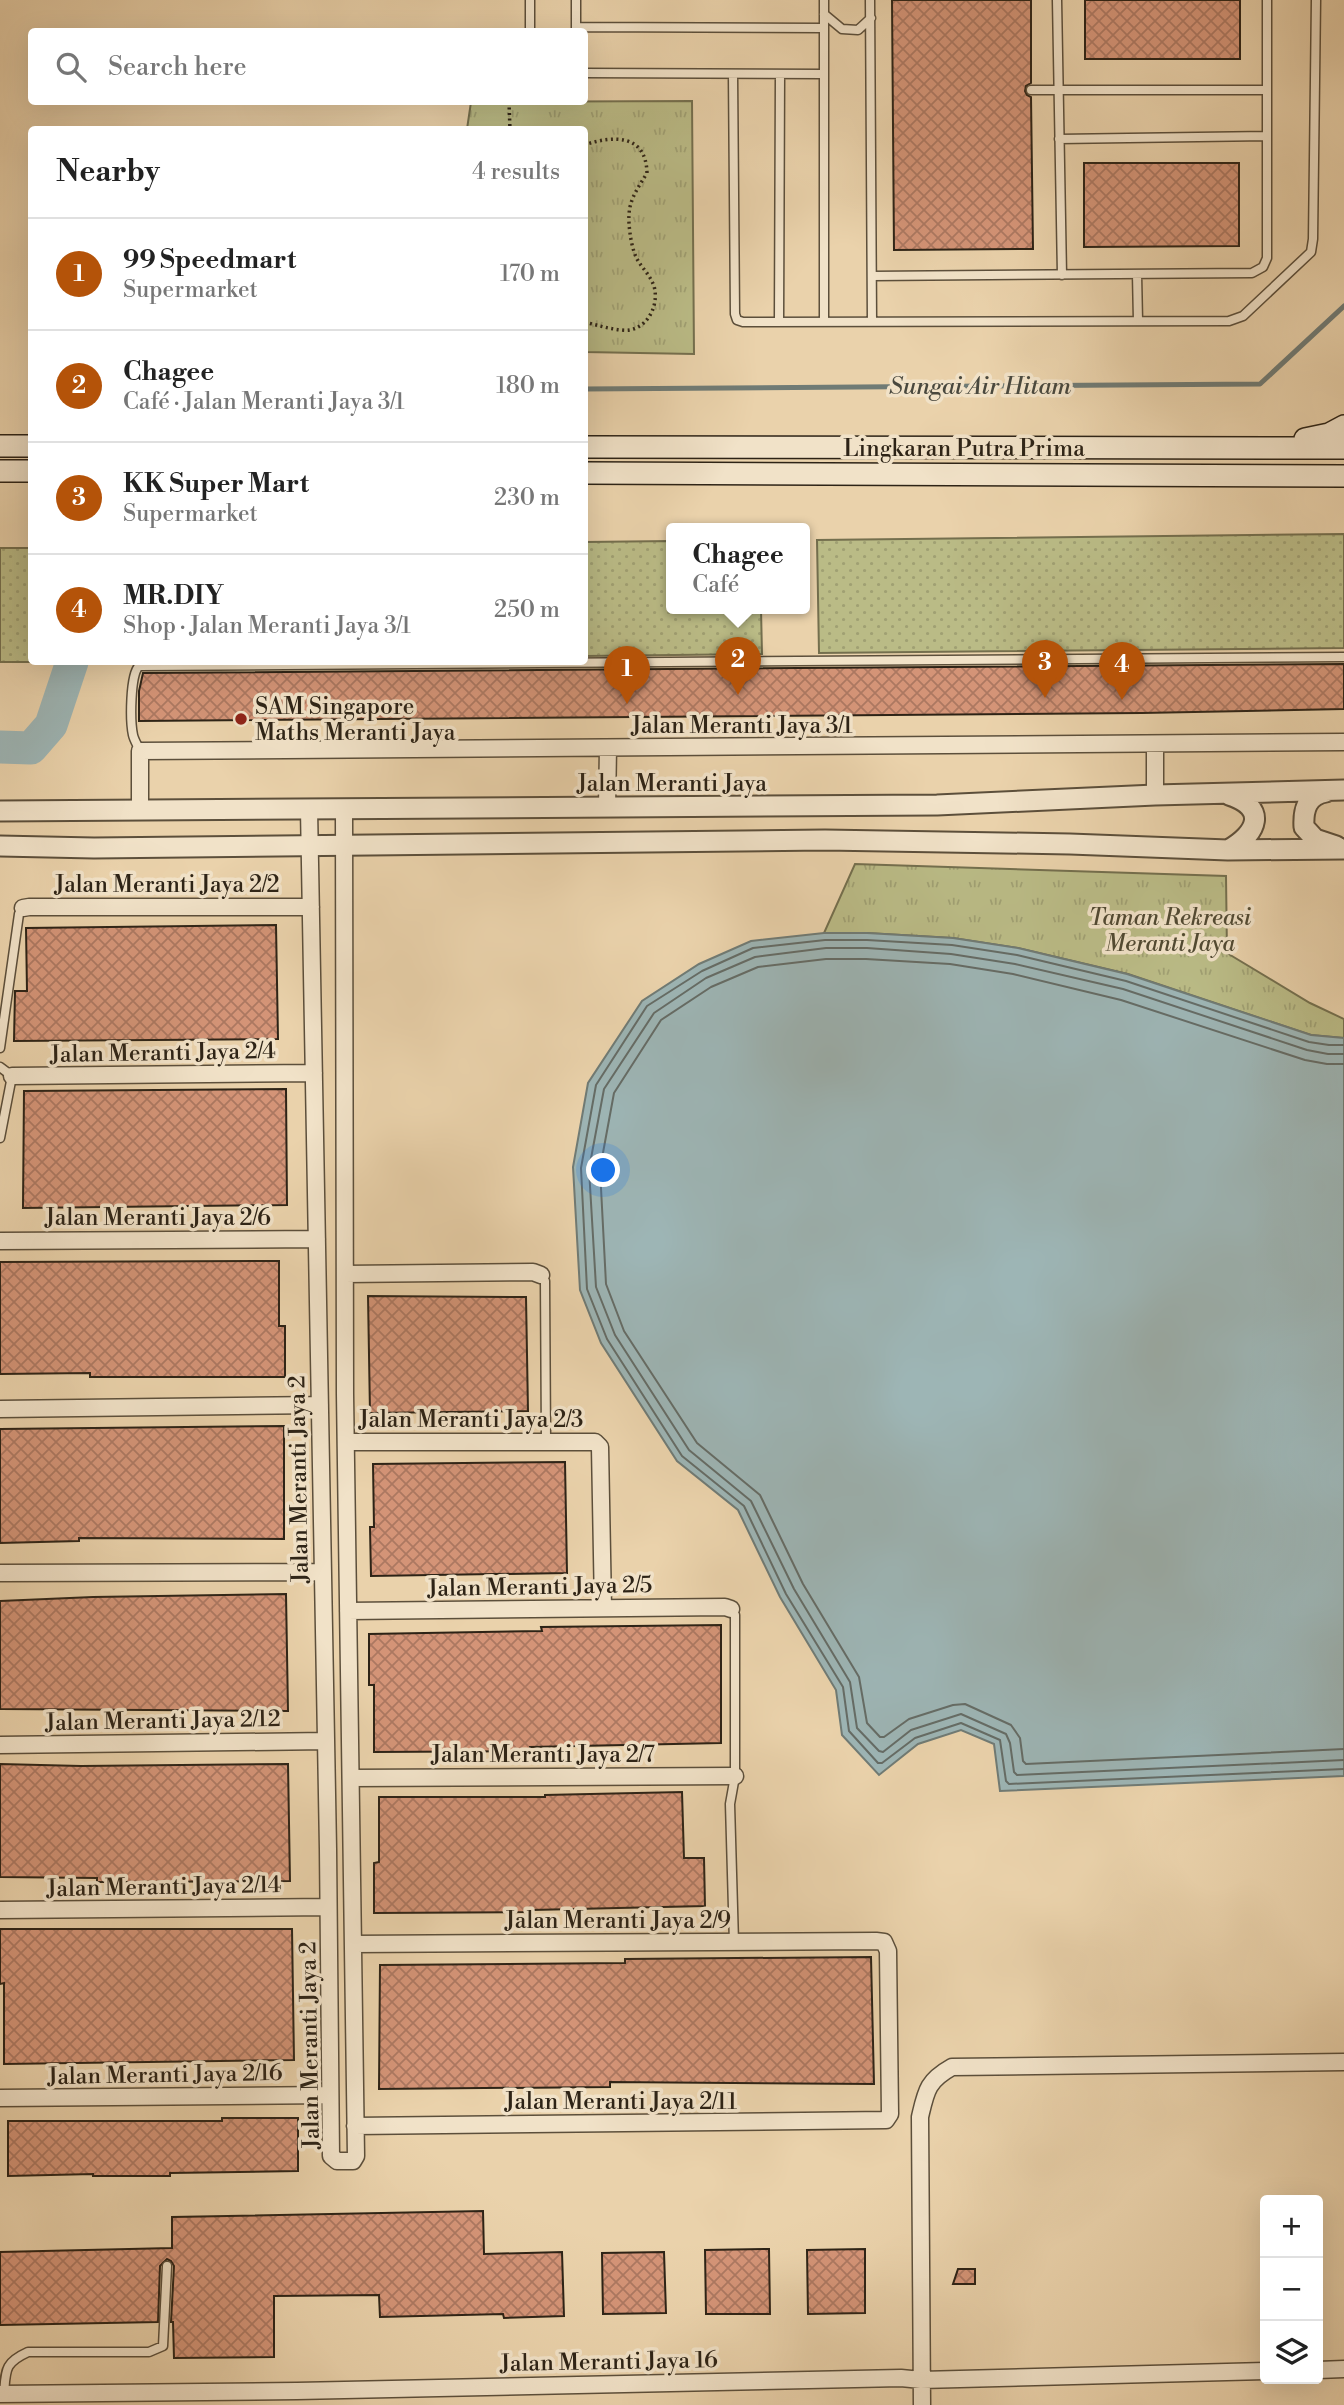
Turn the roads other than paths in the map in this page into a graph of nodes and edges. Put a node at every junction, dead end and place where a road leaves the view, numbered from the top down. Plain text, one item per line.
1 (530, 0) edge
2 (576, 0) edge
3 (824, 0) edge
4 (870, 0) edge
5 (1057, 0) edge
6 (1267, 0) edge
7 (1316, 0) edge
8 (824, 14) junction
9 (870, 19) junction
10 (530, 28) edge
11 (576, 28) edge
12 (824, 28) junction
13 (588, 29) edge
14 (588, 73) edge
15 (733, 74) junction
16 (780, 74) junction
17 (824, 74) junction
18 (1031, 90) dead end
19 (1059, 90) junction
20 (1267, 90) junction
21 (1267, 136) junction
22 (1059, 139) junction
23 (1137, 274) junction
24 (1062, 275) junction
25 (872, 276) junction
26 (1138, 321) junction
27 (779, 322) junction
28 (824, 322) junction
29 (872, 322) junction
30 (1344, 426) edge
31 (0, 446) edge
32 (28, 446) edge
33 (588, 447) edge
34 (1261, 447) junction
35 (1344, 448) edge
36 (0, 471) edge
37 (28, 471) edge
38 (588, 473) edge
39 (1344, 476) edge
40 (1344, 657) edge
41 (588, 663) edge
42 (273, 665) edge
43 (1344, 742) edge
44 (1155, 744) junction
45 (608, 748) junction
46 (140, 751) junction
47 (1340, 790) edge
48 (1224, 793) junction
49 (1155, 795) junction
50 (607, 807) junction
51 (309, 809) junction
52 (344, 809) junction
53 (140, 810) junction
54 (0, 811) edge
55 (345, 845) junction
56 (0, 846) edge
57 (310, 846) junction
58 (1344, 849) edge
59 (1228, 850) junction
60 (311, 907) junction
61 (23, 908) joint
62 (313, 1005) junction
63 (345, 1006) junction
64 (0, 1048) edge
65 (6, 1071) edge
66 (314, 1073) junction
67 (0, 1138) edge
68 (317, 1239) junction
69 (0, 1241) edge
70 (345, 1274) junction
71 (541, 1275) joint
72 (345, 1326) junction
73 (319, 1327) junction
74 (320, 1405) junction
75 (0, 1409) edge
76 (346, 1442) junction
77 (546, 1442) junction
78 (323, 1572) junction
79 (0, 1573) edge
80 (603, 1608) junction
81 (731, 1609) joint
82 (348, 1611) junction
83 (349, 1655) junction
84 (324, 1656) junction
85 (326, 1741) junction
86 (0, 1745) edge
87 (735, 1776) junction
88 (351, 1778) junction
89 (328, 1907) junction
90 (0, 1910) edge
91 (734, 1943) junction
92 (353, 1944) junction
93 (1344, 2062) edge
94 (330, 2095) junction
95 (0, 2098) edge
96 (886, 2120) joint
97 (355, 2126) junction
98 (167, 2266) dead end
99 (1344, 2369) edge
100 (1323, 2370) edge
101 (1260, 2371) edge
102 (921, 2380) junction
103 (2, 2394) edge
104 (297, 2398) edge
105 (922, 2405) edge

1 - 10 lane
2 - 11 lane
3 - 8 lane
4 - 9 lane
5 - 19 lane
6 - 20 lane
7 - 26 lane
8 - 9 lane
8 - 12 lane
9 - 25 lane
12 - 13 lane
12 - 17 lane
14 - 15 lane
15 - 16 lane
15 - 27 lane
16 - 17 lane
16 - 27 lane
17 - 28 lane
18 - 19 lane
19 - 20 lane
19 - 22 lane
20 - 21 lane
21 - 22 lane
21 - 23 lane
22 - 24 lane
23 - 24 lane
23 - 26 lane
24 - 25 lane
25 - 29 lane
26 - 29 lane
27 - 28 lane
28 - 29 lane
30 - 34 main road
31 - 32 main road
33 - 34 main road, Lingkaran Putra Prima
34 - 35 main road, Lingkaran Putra Prima
36 - 37 main road
38 - 39 main road, Lingkaran Putra Prima
40 - 41 lane
42 - 46 lane
43 - 44 street, Jalan Meranti Jaya 3/1
44 - 45 street, Jalan Meranti Jaya 3/1
44 - 49 street
45 - 46 street, Jalan Meranti Jaya 3/1
45 - 50 street
46 - 53 street
47 - 48 street, Jalan Meranti Jaya
47 - 58 street
48 - 49 street, Jalan Meranti Jaya
48 - 59 street
49 - 50 street, Jalan Meranti Jaya
50 - 52 street, Jalan Meranti Jaya
51 - 52 street, Jalan Meranti Jaya
51 - 53 street, Jalan Meranti Jaya
51 - 57 street, Jalan Meranti Jaya 2
52 - 55 street, Jalan Meranti Jaya 2
53 - 54 street, Jalan Meranti Jaya
55 - 57 street
55 - 59 street
55 - 63 street, Jalan Meranti Jaya 2
56 - 57 street
57 - 60 street, Jalan Meranti Jaya 2
58 - 59 street
60 - 61 street, Jalan Meranti Jaya 2/2
60 - 62 street, Jalan Meranti Jaya 2
61 - 64 lane
62 - 63 street
62 - 66 street, Jalan Meranti Jaya 2
63 - 70 street, Jalan Meranti Jaya 2
65 - 66 street, Jalan Meranti Jaya 2/4
65 - 67 lane
66 - 68 street, Jalan Meranti Jaya 2
68 - 69 street, Jalan Meranti Jaya 2/6
68 - 73 street, Jalan Meranti Jaya 2
70 - 71 street
70 - 72 street, Jalan Meranti Jaya 2
71 - 77 lane
72 - 73 street
72 - 76 street, Jalan Meranti Jaya 2
73 - 74 street, Jalan Meranti Jaya 2
74 - 75 street
74 - 78 street, Jalan Meranti Jaya 2
76 - 77 street, Jalan Meranti Jaya 2/3
76 - 82 street, Jalan Meranti Jaya 2
77 - 80 street, Jalan Meranti Jaya 2/3
78 - 79 street
78 - 84 street, Jalan Meranti Jaya 2
80 - 81 street, Jalan Meranti Jaya 2/5
80 - 82 street, Jalan Meranti Jaya 2/5
81 - 87 lane
82 - 83 street, Jalan Meranti Jaya 2
83 - 84 street
83 - 88 street, Jalan Meranti Jaya 2
84 - 85 street, Jalan Meranti Jaya 2
85 - 86 street, Jalan Meranti Jaya 2/12
85 - 89 street, Jalan Meranti Jaya 2
87 - 88 street, Jalan Meranti Jaya 2/7
87 - 91 lane
88 - 92 street, Jalan Meranti Jaya 2
89 - 90 street, Jalan Meranti Jaya 2/14
89 - 94 street, Jalan Meranti Jaya 2
91 - 92 street, Jalan Meranti Jaya 2/9
91 - 96 street, Jalan Meranti Jaya 2/9
92 - 97 street, Jalan Meranti Jaya 2
93 - 102 street
94 - 95 street, Jalan Meranti Jaya 2/16
94 - 97 street, Jalan Meranti Jaya 2
96 - 97 street, Jalan Meranti Jaya 2/11
98 - 103 lane
99 - 100 street
101 - 102 street, Jalan Meranti Jaya 16
102 - 104 street, Jalan Meranti Jaya 16
102 - 105 street
103 - 104 street, Jalan Meranti Jaya 16

